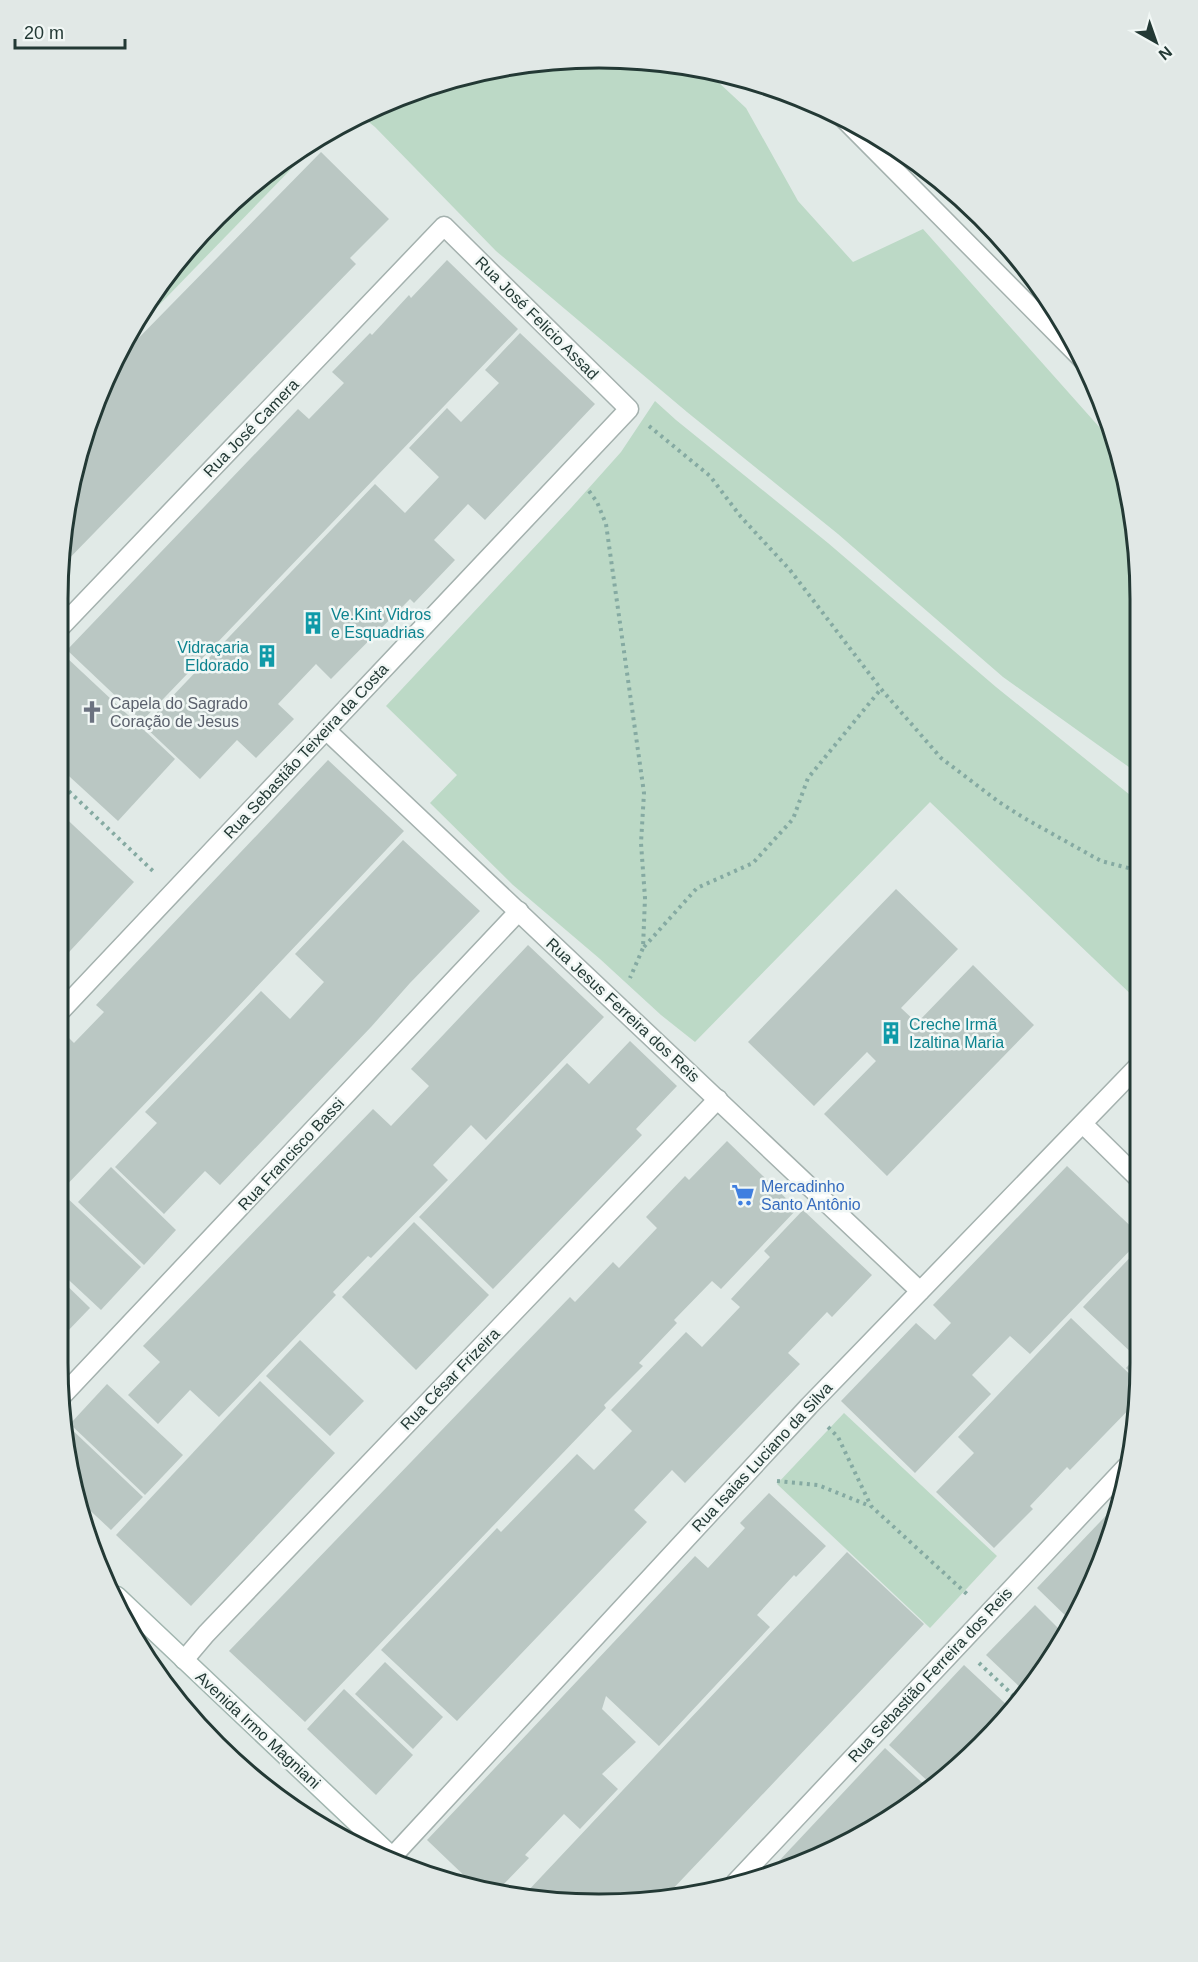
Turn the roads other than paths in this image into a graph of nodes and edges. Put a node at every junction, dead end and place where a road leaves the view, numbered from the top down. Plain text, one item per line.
1 (860, 137) edge
2 (444, 226) joint
3 (1034, 295) edge
4 (629, 409) joint
5 (68, 620) edge
6 (326, 730) junction
7 (519, 911) junction
8 (68, 1002) edge
9 (1130, 1075) edge
10 (718, 1099) junction
11 (1083, 1124) junction
12 (1130, 1170) edge
13 (920, 1291) junction
14 (69, 1390) edge
15 (1118, 1475) edge
16 (125, 1604) edge
17 (183, 1660) junction
18 (384, 1849) edge
19 (400, 1856) edge
20 (743, 1874) edge

1 - 3 street
2 - 4 street, Rua José Felicio Assad
2 - 5 street, Rua José Camera
4 - 6 street, Rua Sebastião Teixeira da Costa
6 - 7 street, Rua Jesus Ferreira dos Reis
6 - 8 street, Rua Sebastião Teixeira da Costa
7 - 10 street, Rua Jesus Ferreira dos Reis
7 - 14 street, Rua Francisco Bassi
9 - 11 street, Rua Isaias Luciano da Silva
10 - 13 street, Rua Jesus Ferreira dos Reis
10 - 17 street, Rua César Frizeira
11 - 12 street
11 - 13 street, Rua Isaias Luciano da Silva
13 - 19 street, Rua Isaias Luciano da Silva
15 - 20 street, Rua Sebastião Ferreira dos Reis
16 - 17 street, Avenida Irmo Magniani
17 - 18 street, Avenida Irmo Magniani

